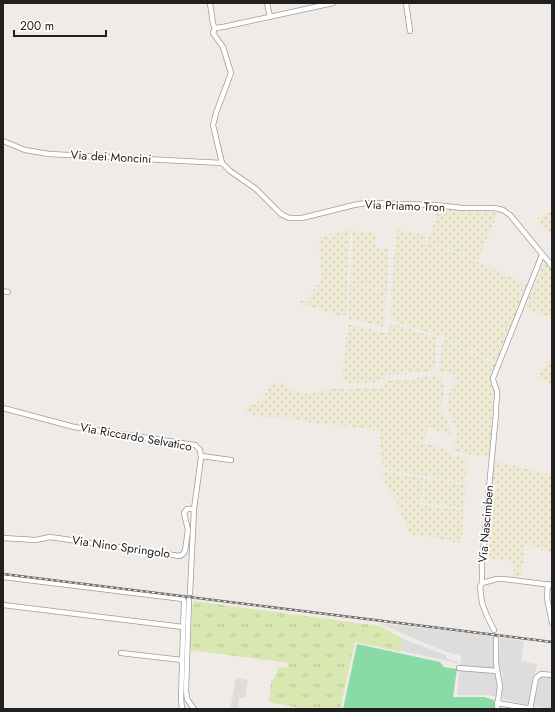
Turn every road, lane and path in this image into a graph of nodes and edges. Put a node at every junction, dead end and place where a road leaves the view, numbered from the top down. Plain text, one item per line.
1 (210, 3) edge
2 (266, 3) edge
3 (333, 3) edge
4 (406, 3) edge
5 (270, 17) junction
6 (215, 27) junction
7 (410, 31) dead end
8 (3, 141) edge
9 (222, 163) junction
10 (542, 255) junction
11 (552, 266) edge
12 (3, 408) edge
13 (201, 456) junction
14 (231, 460) dead end
15 (194, 509) junction
16 (3, 538) edge
17 (3, 577) edge
18 (482, 583) junction
19 (550, 585) edge
20 (190, 593) dead end
21 (189, 599) dead end
22 (3, 605) edge
23 (552, 623) edge
24 (183, 627) junction
25 (494, 630) dead end
26 (496, 640) dead end
27 (120, 653) dead end
28 (182, 660) junction
29 (459, 668) dead end
30 (497, 671) junction
31 (552, 675) edge
32 (498, 703) junction
33 (182, 709) edge
34 (193, 709) edge
35 (498, 709) edge
36 (531, 709) edge

1 - 6 street
2 - 5 street
3 - 5 street
4 - 7 street
5 - 6 street
6 - 9 street
8 - 9 street, Via dei Moncini
9 - 10 street, Via Priamo Tron
10 - 11 street, Via Priamo Tron
10 - 18 street, Via Nascimben
12 - 13 street, Via Riccardo Selvatico
13 - 14 street
13 - 15 street, Via Riccardo Selvatico
15 - 16 street, Via Nino Springolo
15 - 20 street, Via Riccardo Selvatico
17 - 24 street
18 - 19 street
18 - 25 street, Via Nascimben
19 - 23 street
21 - 34 street
22 - 24 street
24 - 28 street
26 - 30 street
27 - 28 street
28 - 33 street
29 - 30 street
30 - 32 street
31 - 36 street
32 - 35 street
32 - 36 street

